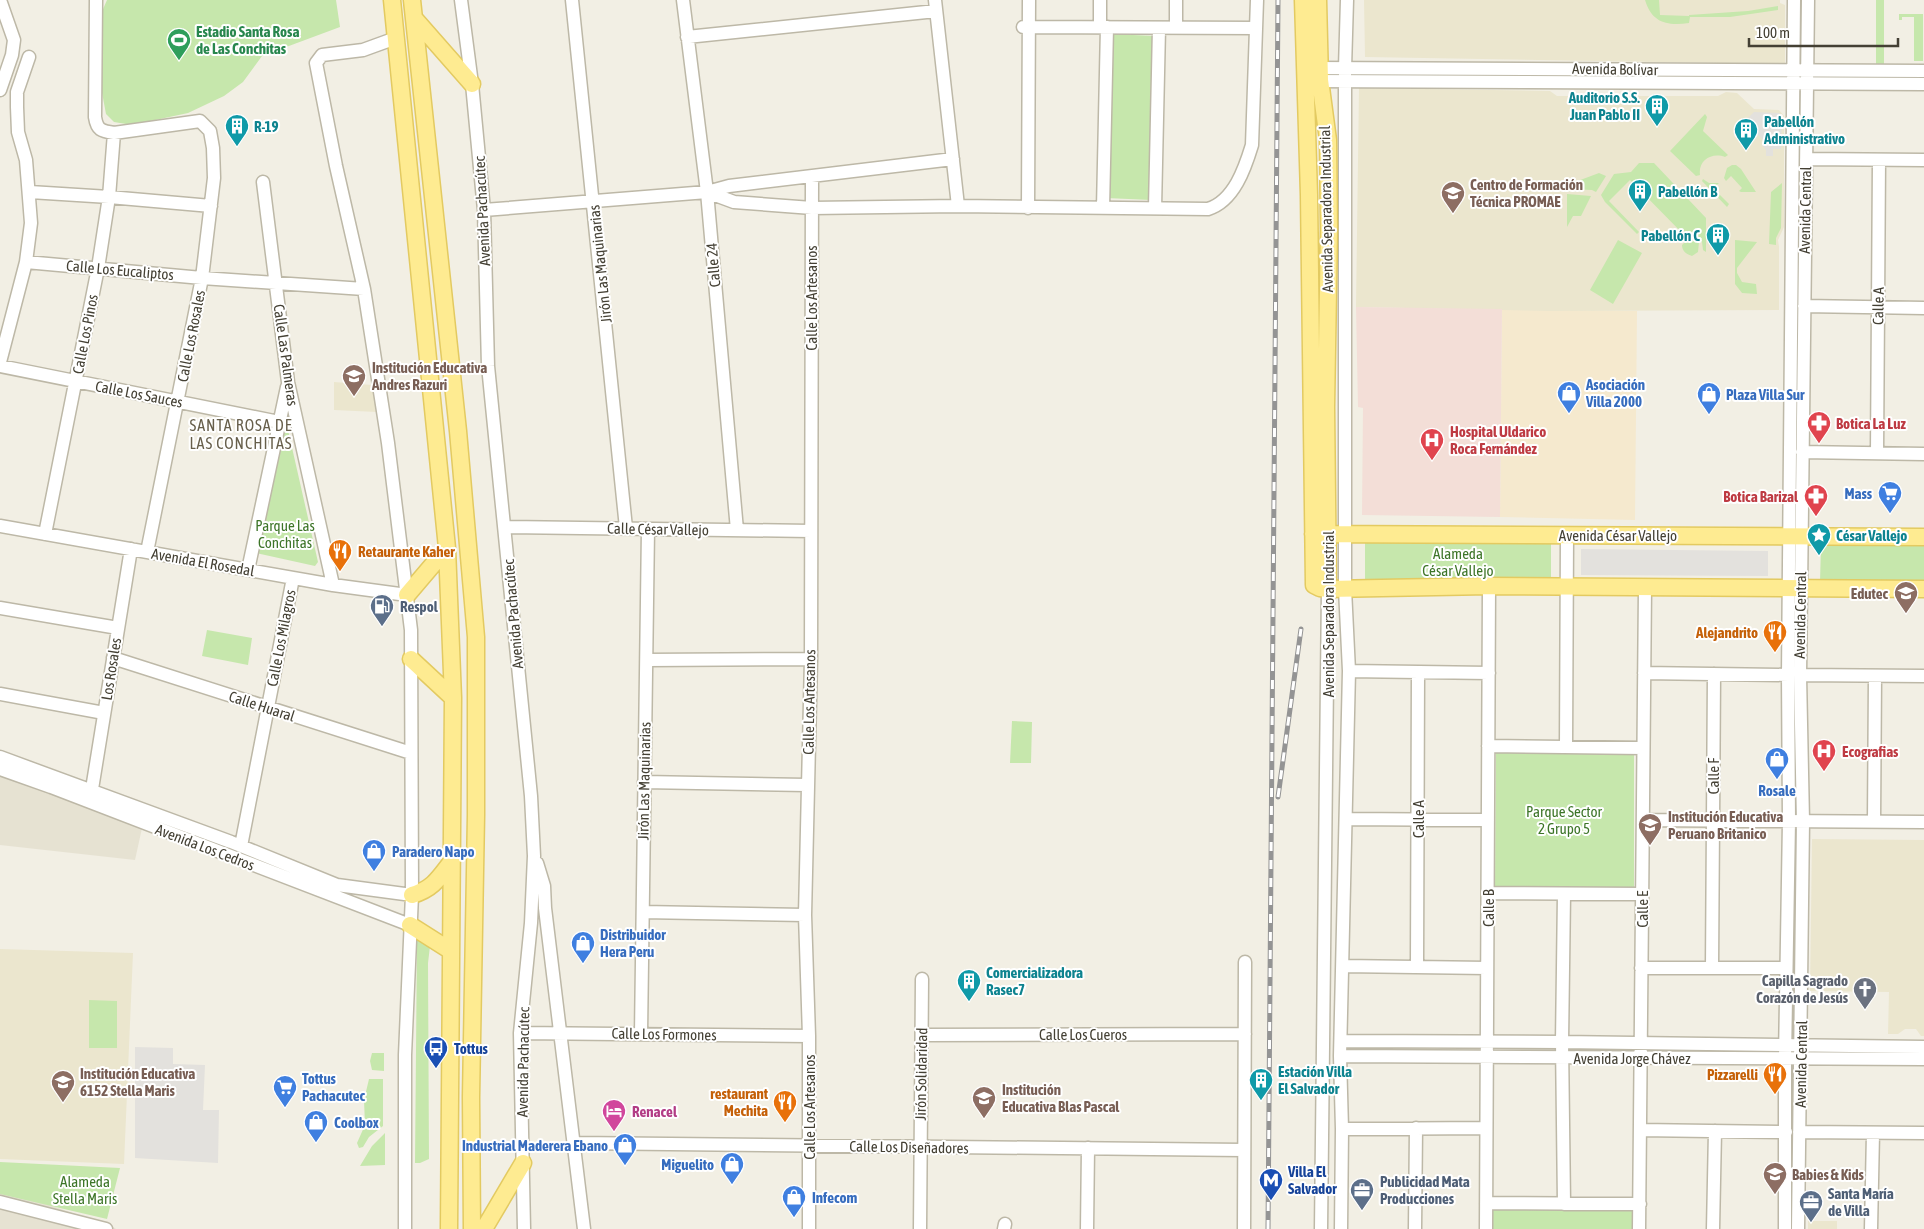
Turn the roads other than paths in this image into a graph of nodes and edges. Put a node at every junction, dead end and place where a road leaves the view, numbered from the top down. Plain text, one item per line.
1 (0, 0) edge
2 (96, 0) edge
3 (392, 0) edge
4 (412, 0) edge
5 (461, 0) edge
6 (572, 0) edge
7 (683, 0) edge
8 (1023, 0) edge
9 (1029, 0) edge
10 (1100, 0) edge
11 (1176, 0) edge
12 (1257, 0) edge
13 (1303, 0) edge
14 (1318, 0) edge
15 (1347, 0) edge
16 (1794, 0) edge
17 (1808, 0) edge
18 (935, 6) edge
19 (414, 18) junction
20 (1026, 27) junction
21 (1103, 27) junction
22 (1159, 28) junction
23 (1176, 28) junction
24 (1256, 28) junction
25 (687, 37) junction
26 (396, 38) junction
27 (29, 57) dead end
28 (1924, 71) edge
29 (1313, 74) junction
30 (1345, 74) junction
31 (1794, 77) junction
32 (1808, 77) junction
33 (472, 84) junction
34 (1924, 84) edge
35 (0, 90) edge
36 (114, 132) junction
37 (953, 159) junction
38 (1806, 160) junction
39 (1879, 160) junction
40 (1924, 160) edge
41 (812, 176) junction
42 (263, 182) dead end
43 (30, 192) junction
44 (706, 192) junction
45 (109, 197) junction
46 (593, 201) junction
47 (211, 206) junction
48 (958, 206) junction
49 (812, 208) junction
50 (1025, 208) junction
51 (1103, 208) junction
52 (1155, 208) junction
53 (484, 210) junction
54 (26, 262) junction
55 (98, 268) junction
56 (202, 278) junction
57 (276, 283) junction
58 (364, 289) junction
59 (1804, 306) junction
60 (1878, 307) junction
61 (1924, 308) edge
62 (450, 358) junction
63 (428, 359) junction
64 (0, 362) edge
65 (0, 366) edge
66 (76, 382) junction
67 (288, 382) junction
68 (177, 402) junction
69 (279, 422) junction
70 (1802, 452) junction
71 (1877, 453) junction
72 (1924, 454) edge
73 (0, 526) edge
74 (505, 527) junction
75 (626, 528) junction
76 (648, 529) junction
77 (737, 530) junction
78 (811, 531) junction
79 (45, 534) junction
80 (1346, 534) junction
81 (1321, 535) junction
82 (1567, 535) junction
83 (1795, 536) junction
84 (1924, 537) edge
85 (447, 548) junction
86 (130, 549) junction
87 (147, 552) junction
88 (248, 570) junction
89 (293, 578) junction
90 (333, 585) junction
91 (1489, 586) junction
92 (1321, 587) junction
93 (1566, 587) junction
94 (1644, 588) junction
95 (1795, 588) junction
96 (1345, 589) junction
97 (1924, 589) edge
98 (407, 595) junction
99 (0, 608) edge
100 (118, 628) junction
101 (113, 658) junction
102 (411, 659) junction
103 (646, 660) junction
104 (811, 660) junction
105 (1349, 672) junction
106 (1418, 672) junction
107 (1489, 673) junction
108 (1644, 674) junction
109 (1714, 674) junction
110 (1794, 675) junction
111 (1875, 676) junction
112 (1924, 676) edge
113 (0, 694) edge
114 (453, 698) junction
115 (268, 708) junction
116 (104, 713) junction
117 (1488, 746) junction
118 (1566, 747) junction
119 (1643, 748) junction
120 (411, 753) junction
121 (0, 757) edge
122 (0, 770) edge
123 (644, 782) junction
124 (807, 785) junction
125 (92, 789) junction
126 (452, 815) junction
127 (476, 815) junction
128 (1346, 819) junction
129 (1418, 819) junction
130 (1488, 820) junction
131 (1643, 820) junction
132 (1713, 821) junction
133 (1789, 821) junction
134 (1803, 821) junction
135 (1874, 822) junction
136 (1924, 822) edge
137 (241, 846) junction
138 (534, 856) junction
139 (452, 861) junction
140 (386, 892) junction
141 (1488, 893) junction
142 (1564, 894) junction
143 (1642, 894) junction
144 (412, 895) junction
145 (642, 912) junction
146 (383, 915) junction
147 (805, 915) junction
148 (410, 925) junction
149 (451, 951) junction
150 (1246, 962) dead end
151 (1343, 966) junction
152 (1417, 966) junction
153 (1487, 968) junction
154 (1641, 968) junction
155 (1712, 968) junction
156 (1786, 968) junction
157 (922, 979) dead end
158 (520, 1033) junction
159 (561, 1033) junction
160 (641, 1034) junction
161 (1245, 1034) junction
162 (922, 1035) junction
163 (809, 1036) junction
164 (1341, 1041) junction
165 (1487, 1042) junction
166 (1562, 1042) junction
167 (1641, 1043) junction
168 (1785, 1045) junction
169 (1924, 1047) edge
170 (1801, 1052) junction
171 (1340, 1056) junction
172 (1487, 1057) junction
173 (1563, 1057) junction
174 (1641, 1058) junction
175 (1784, 1058) junction
176 (1924, 1059) edge
177 (1416, 1128) junction
178 (1486, 1128) junction
179 (1342, 1129) junction
180 (1640, 1130) junction
181 (1714, 1131) junction
182 (1786, 1132) junction
183 (1799, 1132) junction
184 (1873, 1133) junction
185 (1924, 1133) edge
186 (575, 1143) junction
187 (809, 1146) junction
188 (921, 1147) junction
189 (1088, 1148) junction
190 (1243, 1150) junction
191 (524, 1163) junction
192 (0, 1202) edge
193 (1486, 1203) junction
194 (1564, 1204) junction
195 (1640, 1204) junction
196 (106, 1229) edge
197 (406, 1229) edge
198 (449, 1229) edge
199 (472, 1229) edge
200 (484, 1229) edge
201 (524, 1229) edge
202 (584, 1229) edge
203 (809, 1229) edge
204 (920, 1229) edge
205 (1087, 1229) edge
206 (1244, 1229) edge
207 (1321, 1229) edge
208 (1341, 1229) edge
209 (1415, 1229) edge
210 (1486, 1229) edge
211 (1639, 1229) edge
212 (1712, 1229) edge
213 (1785, 1229) edge
214 (1798, 1229) edge
215 (1871, 1229) edge

1 - 35 street
2 - 36 street
3 - 26 main road
4 - 19 main road
5 - 33 street, Avenida Pachacútec
6 - 46 street, Jirón Las Maquinarias
7 - 25 street, Calle 24
8 - 20 street
9 - 20 street
10 - 21 street
11 - 23 street
12 - 24 street
13 - 29 main road, Avenida Separadora Industrial
14 - 29 main road, Avenida Separadora Industrial
15 - 30 street, Avenida Separadora Industrial
16 - 31 street, Avenida Central
17 - 32 street, Avenida Central
18 - 25 street
18 - 37 street
19 - 33 main road
19 - 62 main road
20 - 21 street
20 - 50 street
21 - 22 street
21 - 51 street
22 - 23 street
22 - 52 street
23 - 24 street
24 - 52 street
25 - 44 street, Calle 24
26 - 58 street
26 - 63 main road
27 - 43 street
28 - 32 street, Avenida Bolívar
29 - 30 street, Avenida Bolívar
29 - 81 main road, Avenida Separadora Industrial
30 - 31 street, Avenida Bolívar
30 - 80 street, Avenida Separadora Industrial
31 - 32 street, Avenida Bolívar
31 - 83 street, Avenida Central
32 - 34 street, Avenida Bolívar
32 - 38 street, Avenida Central
33 - 53 street, Avenida Pachacútec
36 - 45 street, Calle Los Pinos
36 - 47 street, Calle Los Rosales
37 - 41 street
37 - 48 street
38 - 39 street
38 - 59 street, Avenida Central
39 - 40 street
39 - 60 street, Calle A
41 - 44 street
41 - 49 street, Calle Los Artesanos
42 - 57 street, Calle Las Palmeras
43 - 45 street
43 - 54 street
44 - 46 street
44 - 49 street
44 - 77 street, Calle 24
45 - 47 street
45 - 55 street, Calle Los Pinos
46 - 53 street
46 - 75 street, Jirón Las Maquinarias
47 - 56 street, Calle Los Rosales
48 - 49 street
48 - 50 street
49 - 78 street, Calle Los Artesanos
50 - 51 street
51 - 52 street
53 - 74 street, Avenida Pachacútec
54 - 55 street, Calle Los Eucaliptos
54 - 64 street
55 - 56 street, Calle Los Eucaliptos
55 - 66 street, Calle Los Pinos
56 - 57 street, Calle Los Eucaliptos
56 - 68 street, Calle Los Rosales
57 - 58 street, Calle Los Eucaliptos
57 - 67 street, Calle Las Palmeras
58 - 98 street
59 - 60 street
59 - 70 street, Avenida Central
60 - 61 street
60 - 71 street, Calle A
62 - 63 main road
62 - 127 main road
63 - 85 main road
65 - 66 street, Calle Los Sauces
66 - 68 street, Calle Los Sauces
66 - 79 street, Calle Los Pinos
67 - 69 street
67 - 90 street, Calle Las Palmeras
68 - 69 street, Calle Los Sauces
68 - 87 street, Calle Los Rosales
69 - 88 street
70 - 71 street
70 - 83 street, Avenida Central
71 - 72 street
73 - 79 street, Avenida El Rosedal
74 - 75 street, Calle César Vallejo
74 - 138 street, Avenida Pachacútec
75 - 76 street, Calle César Vallejo
76 - 77 street, Calle César Vallejo
76 - 103 street, Jirón Las Maquinarias
77 - 78 street, Calle César Vallejo
78 - 104 street, Calle Los Artesanos
79 - 86 street, Avenida El Rosedal
80 - 81 main road, Avenida César Vallejo
80 - 82 main road, Avenida César Vallejo
80 - 96 street, Avenida Separadora Industrial
81 - 92 main road, Avenida Separadora Industrial
82 - 83 main road, Avenida César Vallejo
82 - 93 street
83 - 84 main road, Avenida César Vallejo
83 - 95 street, Avenida Central
85 - 98 main road
85 - 114 main road
86 - 87 street, Avenida El Rosedal
86 - 100 street, Los Rosales
87 - 88 street, Avenida El Rosedal
88 - 89 street, Avenida El Rosedal
89 - 90 street, Avenida El Rosedal
89 - 115 street, Calle Los Milagros
90 - 98 street, Avenida El Rosedal
91 - 93 main road
91 - 96 main road
91 - 107 street, Calle B
92 - 96 main road
92 - 207 street, Avenida Separadora Industrial
93 - 94 main road
93 - 118 street
94 - 95 main road
94 - 108 street, Calle E
95 - 97 main road
95 - 110 street, Avenida Central
96 - 105 street, Avenida Separadora Industrial
98 - 102 street
99 - 100 street
100 - 101 street, Los Rosales
101 - 115 street, Calle Huaral
101 - 116 street, Los Rosales
102 - 114 main road
102 - 120 street
103 - 104 street
103 - 123 street, Jirón Las Maquinarias
104 - 124 street, Calle Los Artesanos
105 - 106 street
105 - 128 street, Avenida Separadora Industrial
106 - 107 street
106 - 129 street, Calle A
107 - 117 street, Calle B
108 - 109 street
108 - 119 street, Calle E
109 - 110 street
109 - 132 street, Calle F
110 - 111 street
110 - 133 street, Avenida Central
110 - 134 street, Avenida Central
111 - 112 street
111 - 135 street
113 - 116 street
114 - 126 main road
115 - 120 street, Calle Huaral
115 - 137 street, Calle Los Milagros
116 - 125 street, Los Rosales
117 - 118 street
117 - 130 street, Calle B
118 - 119 street
119 - 131 street, Calle E
120 - 144 street
121 - 125 street, Avenida Los Cedros
122 - 146 street, Avenida Los Cedros
123 - 124 street
123 - 145 street, Jirón Las Maquinarias
124 - 147 street, Calle Los Artesanos
125 - 137 street, Avenida Los Cedros
126 - 127 main road
126 - 139 main road
127 - 199 main road
128 - 129 street
128 - 151 street, Avenida Separadora Industrial
129 - 130 street
129 - 152 street, Calle A
130 - 141 street, Calle B
131 - 132 street
131 - 143 street, Calle E
132 - 133 street
132 - 155 street, Calle F
133 - 134 street
133 - 156 street, Avenida Central
134 - 135 street
134 - 170 street, Avenida Central
135 - 136 street
137 - 140 street, Avenida Los Cedros
138 - 158 street, Avenida Pachacútec
138 - 159 street
139 - 144 main road
139 - 149 main road
140 - 144 street, Avenida Los Cedros
140 - 146 street
141 - 142 street
141 - 153 street, Calle B
142 - 143 street
142 - 166 street
143 - 154 street, Calle E
144 - 148 street
145 - 147 street
145 - 160 street, Jirón Las Maquinarias
146 - 148 street, Avenida Los Cedros
147 - 163 street, Calle Los Artesanos
148 - 149 main road
148 - 197 street
149 - 198 main road
150 - 161 street
151 - 152 street
151 - 164 street, Avenida Separadora Industrial
152 - 153 street
153 - 165 street, Calle B
154 - 155 street
154 - 167 street, Calle E
155 - 156 street
156 - 168 street, Avenida Central
157 - 162 street, Jirón Solidaridad
158 - 159 street, Calle Los Formones
158 - 191 street, Avenida Pachacútec
159 - 160 street, Calle Los Formones
159 - 186 street
160 - 163 street, Calle Los Formones
161 - 162 street, Calle Los Cueros
161 - 190 street
162 - 188 street, Jirón Solidaridad
163 - 187 street, Calle Los Artesanos
164 - 165 street, Avenida Jorge Chávez
164 - 171 street, Avenida Separadora Industrial
165 - 166 street, Avenida Jorge Chávez
165 - 172 street, Calle B
166 - 167 street, Avenida Jorge Chávez
166 - 173 street
167 - 168 street, Avenida Jorge Chávez
167 - 174 street, Calle E
168 - 170 street, Avenida Jorge Chávez
168 - 175 street, Avenida Central
169 - 170 street, Avenida Jorge Chávez
170 - 175 street, Avenida Jorge Chávez
170 - 176 street, Avenida Jorge Chávez
170 - 183 street, Avenida Central
171 - 172 street, Avenida Jorge Chávez
171 - 179 street, Avenida Separadora Industrial
172 - 173 street, Avenida Jorge Chávez
172 - 178 street, Calle B
173 - 174 street, Avenida Jorge Chávez
173 - 194 street
174 - 175 street, Avenida Jorge Chávez
174 - 180 street, Calle E
175 - 182 street, Avenida Central
177 - 178 street
177 - 179 street
177 - 209 street
178 - 193 street, Calle B
179 - 208 street, Avenida Separadora Industrial
180 - 181 street
180 - 195 street, Calle E
181 - 182 street
181 - 212 street
182 - 213 street, Avenida Central
183 - 184 street
183 - 214 street, Avenida Central
184 - 185 street
184 - 215 street
186 - 187 street, Calle Los Diseñadores
186 - 202 street
187 - 188 street, Calle Los Diseñadores
187 - 203 street, Calle Los Artesanos
188 - 189 street, Calle Los Diseñadores
188 - 204 street, Jirón Solidaridad
189 - 190 street, Calle Los Diseñadores
189 - 205 street
190 - 206 street
191 - 200 main road
191 - 201 street, Avenida Pachacútec
192 - 196 street
193 - 194 street
193 - 210 street, Calle B
194 - 195 street
195 - 211 street, Calle E

